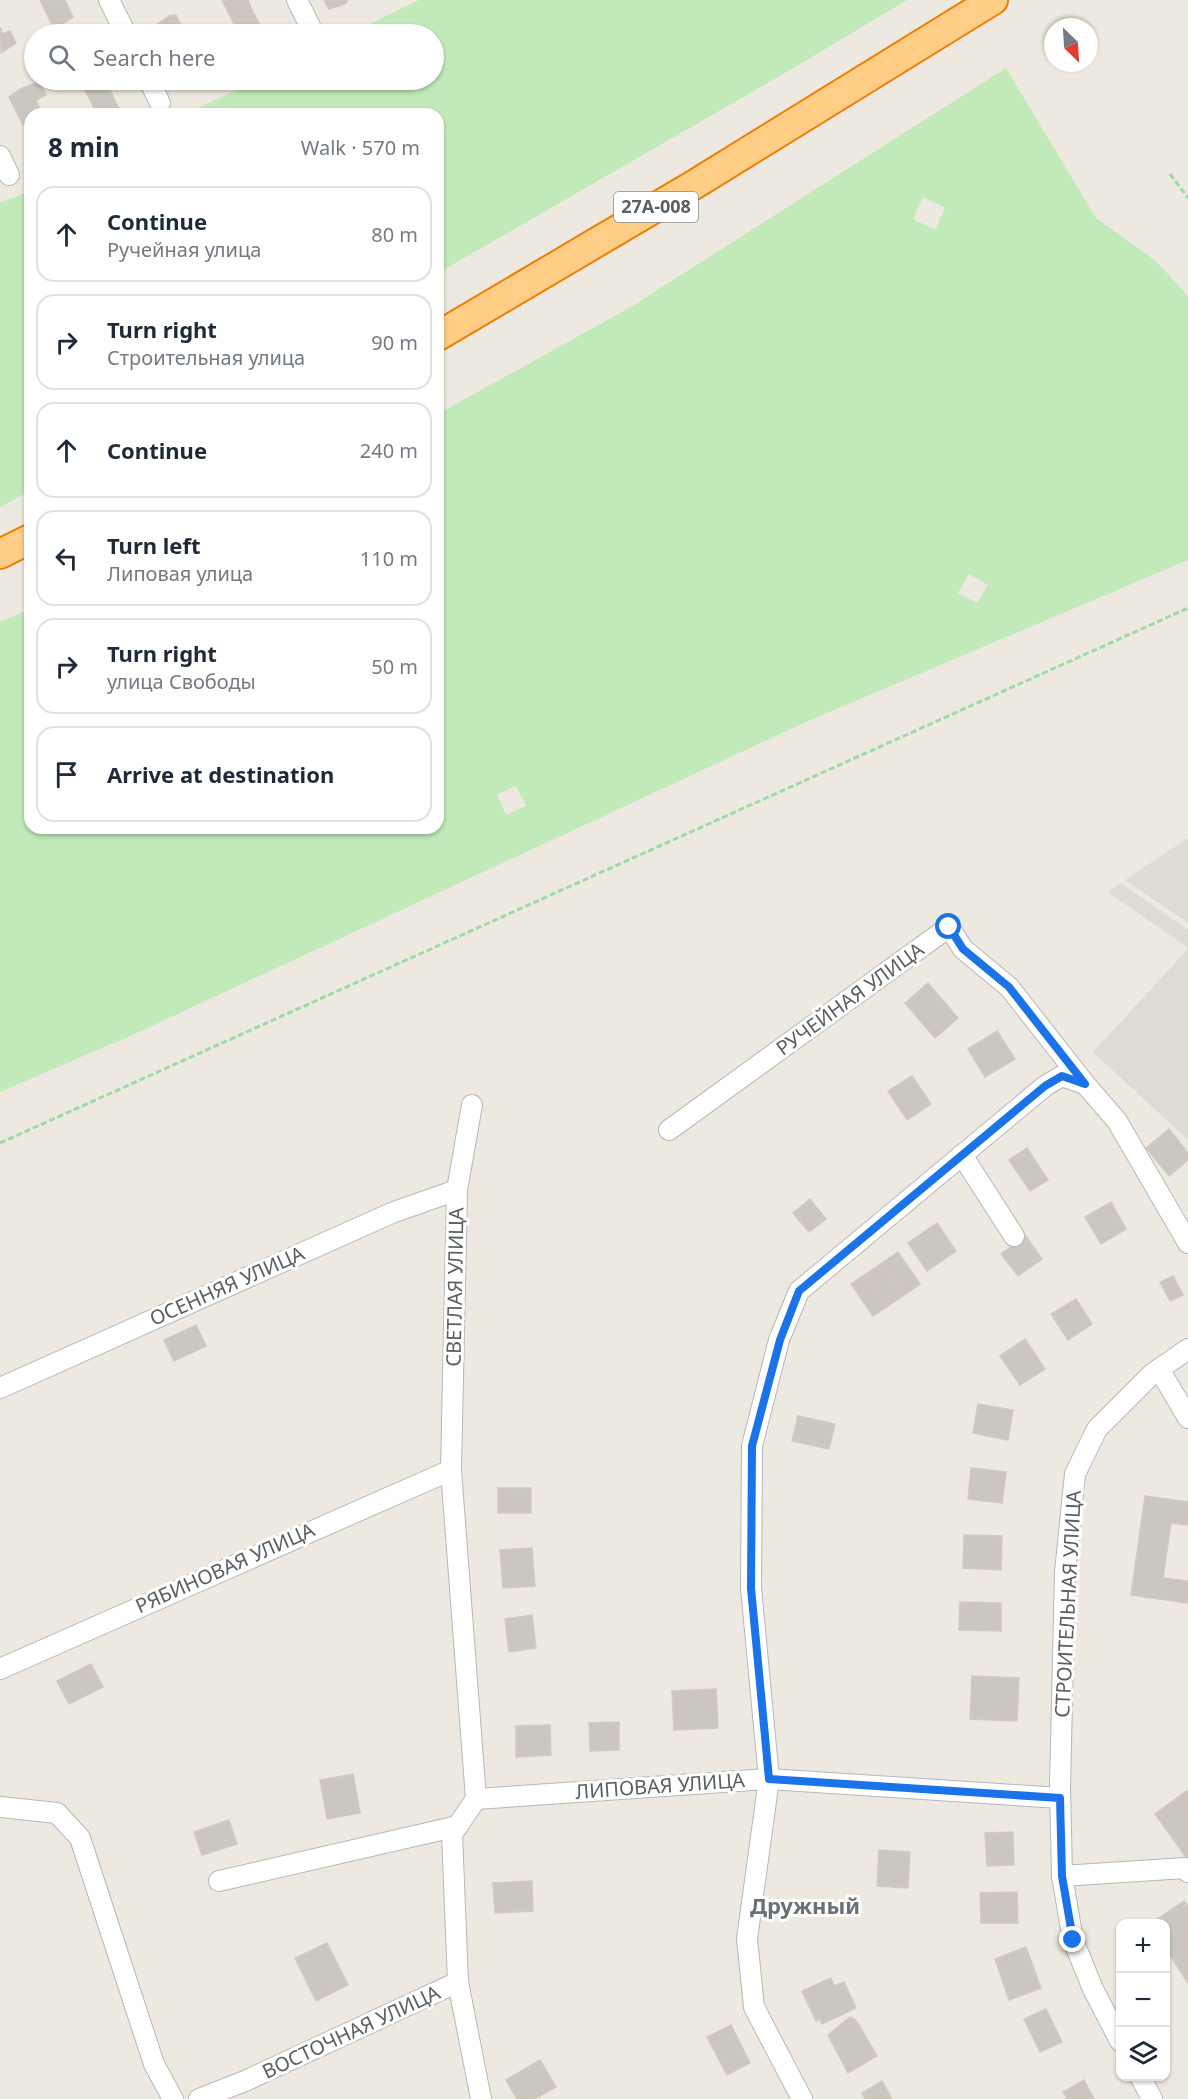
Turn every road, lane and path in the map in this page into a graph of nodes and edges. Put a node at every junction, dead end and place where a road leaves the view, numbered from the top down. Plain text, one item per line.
1 (109, 0) edge
2 (297, 0) edge
3 (993, 0) edge
4 (121, 24) edge
5 (309, 24) edge
6 (154, 90) edge
7 (160, 103) dead end
8 (0, 156) edge
9 (1170, 174) dead end
10 (9, 175) dead end
11 (1188, 198) edge
12 (444, 332) edge
13 (24, 543) edge
14 (0, 554) edge
15 (1188, 608) edge
16 (1085, 1084) junction
17 (472, 1105) dead end
18 (669, 1130) dead end
19 (0, 1143) edge
20 (962, 1155) junction
21 (457, 1190) junction
22 (1014, 1236) dead end
23 (1188, 1243) edge
24 (1188, 1348) edge
25 (1159, 1369) junction
26 (0, 1388) edge
27 (1188, 1418) edge
28 (452, 1470) junction
29 (0, 1669) edge
30 (769, 1779) junction
31 (1060, 1798) junction
32 (476, 1799) junction
33 (0, 1807) edge
34 (458, 1826) junction
35 (1188, 1872) edge
36 (1062, 1876) junction
37 (219, 1881) dead end
38 (458, 1982) junction
39 (1116, 2033) edge
40 (1143, 2081) edge
41 (173, 2099) edge
42 (199, 2099) edge
43 (481, 2099) edge
44 (802, 2099) edge
45 (1152, 2099) edge

1 - 4 street
2 - 5 street
3 - 12 highway, 27А-008
6 - 7 street
8 - 10 street
9 - 11 path
13 - 14 highway
15 - 19 path
16 - 18 street, РУЧЕЙНАЯ УЛИЦА
16 - 20 street
16 - 23 street
17 - 21 street, СВЕТЛАЯ УЛИЦА
20 - 22 street
20 - 30 street
21 - 26 street, ОСЕННЯЯ УЛИЦА
21 - 28 street, СВЕТЛАЯ УЛИЦА
24 - 25 street, СТРОИТЕЛЬНАЯ УЛИЦА
25 - 27 street
25 - 31 street, СТРОИТЕЛЬНАЯ УЛИЦА
28 - 29 street, РЯБИНОВАЯ УЛИЦА
28 - 32 street, СВЕТЛАЯ УЛИЦА
30 - 31 street, ЛИПОВАЯ УЛИЦА
30 - 32 street, ЛИПОВАЯ УЛИЦА
30 - 44 street
31 - 36 street, СТРОИТЕЛЬНАЯ УЛИЦА
32 - 34 street
33 - 41 street
34 - 37 street
34 - 38 street
35 - 36 street
36 - 39 street, СТРОИТЕЛЬНАЯ УЛИЦА
38 - 42 street, ВОСТОЧНАЯ УЛИЦА
38 - 43 street
40 - 45 street

